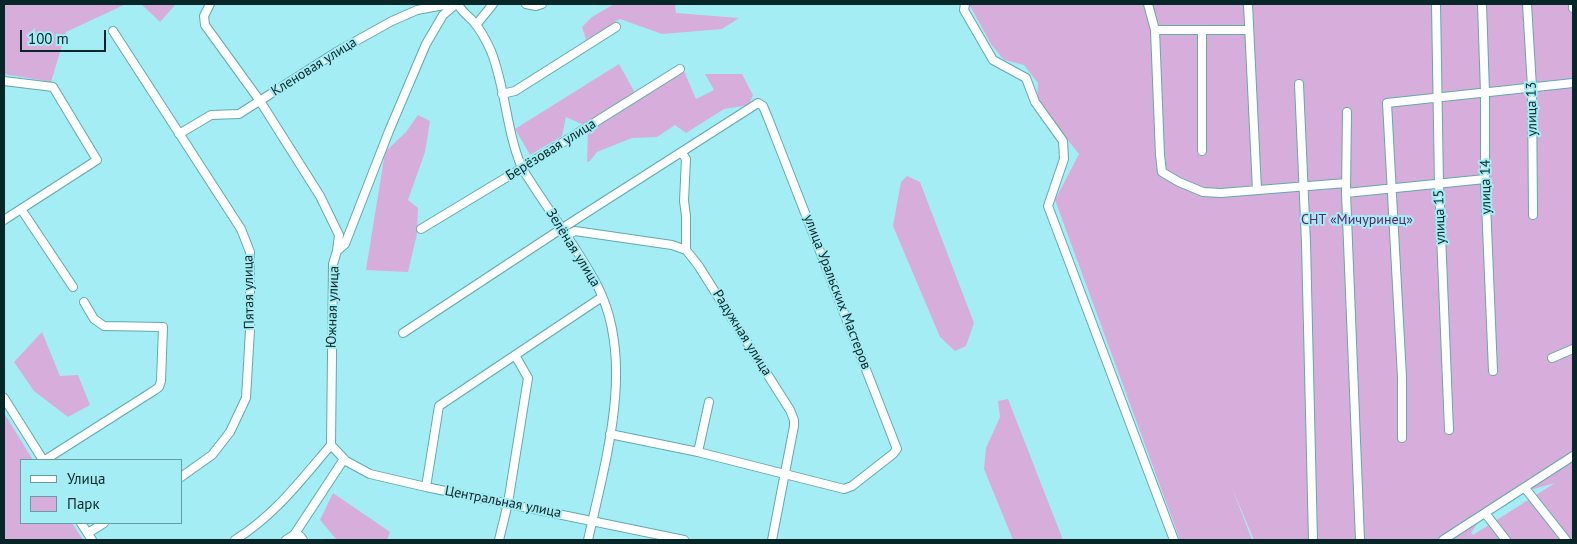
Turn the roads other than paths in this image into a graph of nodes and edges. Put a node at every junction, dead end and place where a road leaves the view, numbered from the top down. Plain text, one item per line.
1 (210, 4) edge
2 (444, 4) edge
3 (457, 4) edge
4 (493, 4) edge
5 (526, 4) edge
6 (542, 4) edge
7 (965, 4) edge
8 (1148, 4) edge
9 (1248, 4) edge
10 (1436, 4) edge
11 (1482, 4) edge
12 (1527, 4) edge
13 (1573, 4) edge
14 (1573, 8) edge
15 (476, 25) junction
16 (616, 27) dead end
17 (1155, 30) junction
18 (1202, 30) junction
19 (1249, 30) junction
20 (113, 31) dead end
21 (680, 69) dead end
22 (4, 81) edge
23 (1573, 83) edge
24 (1299, 84) dead end
25 (1532, 87) junction
26 (1485, 93) junction
27 (502, 94) junction
28 (1437, 98) junction
29 (260, 101) junction
30 (1347, 112) dead end
31 (179, 134) junction
32 (1202, 151) dead end
33 (682, 152) junction
34 (522, 168) junction
35 (1485, 180) junction
36 (1346, 183) junction
37 (1304, 185) junction
38 (1439, 185) junction
39 (1257, 190) junction
40 (1392, 190) junction
41 (1346, 193) junction
42 (22, 208) junction
43 (1533, 215) dead end
44 (4, 220) edge
45 (421, 229) dead end
46 (564, 232) junction
47 (686, 250) junction
48 (337, 251) junction
49 (73, 288) dead end
50 (602, 297) junction
51 (84, 302) dead end
52 (403, 333) dead end
53 (1573, 349) edge
54 (515, 355) junction
55 (1552, 358) dead end
56 (1493, 371) dead end
57 (4, 398) edge
58 (709, 402) dead end
59 (1449, 430) dead end
60 (610, 434) junction
61 (1402, 438) dead end
62 (331, 445) junction
63 (698, 452) junction
64 (1573, 456) edge
65 (344, 458) junction
66 (43, 459) edge
67 (46, 459) edge
68 (784, 475) junction
69 (182, 476) edge
70 (426, 487) junction
71 (1525, 488) junction
72 (508, 503) junction
73 (1485, 513) junction
74 (592, 520) junction
75 (83, 524) edge
76 (102, 524) edge
77 (88, 532) junction
78 (294, 535) junction
79 (92, 540) edge
80 (235, 540) edge
81 (286, 540) edge
82 (303, 540) edge
83 (499, 540) edge
84 (588, 540) edge
85 (684, 540) edge
86 (772, 540) edge
87 (1174, 540) edge
88 (1313, 540) edge
89 (1360, 540) edge
90 (1443, 540) edge
91 (1506, 540) edge
92 (1566, 540) edge

1 - 29 street
2 - 29 street, Кленовая улица
3 - 15 street, Зелёная улица
3 - 48 street, Южная улица
4 - 15 street
5 - 6 street
7 - 87 street
8 - 17 street
9 - 19 street
10 - 28 street, улица 15
11 - 26 street, улица 14
12 - 25 street, улица 13
13 - 14 street
15 - 27 street, Зелёная улица
16 - 27 street
17 - 18 street
17 - 39 street
18 - 19 street
18 - 32 street
19 - 39 street
20 - 31 street, Пятая улица
21 - 34 street, Берёзовая улица
22 - 42 street
23 - 25 street
24 - 37 street
25 - 26 street
25 - 43 street, улица 13
26 - 28 street
26 - 35 street, улица 14
27 - 34 street, Зелёная улица
28 - 38 street, улица 15
28 - 40 street
29 - 31 street
29 - 48 street, Кленовая улица
30 - 36 street
31 - 69 street, Пятая улица
33 - 46 street
33 - 47 street
33 - 68 street, улица Уральских Мастеров
34 - 45 street, Берёзовая улица
34 - 46 street, Зелёная улица
35 - 38 street
35 - 56 street, улица 14
36 - 37 street
36 - 41 street
37 - 39 street
37 - 88 street
38 - 40 street
38 - 59 street, улица 15
40 - 41 street
40 - 61 street
41 - 89 street
42 - 44 street
42 - 49 street
46 - 47 street
46 - 50 street, Зелёная улица
46 - 52 street
47 - 68 street, Радужная улица
48 - 62 street, Южная улица
50 - 54 street
50 - 60 street, Зелёная улица
51 - 67 street
53 - 55 street
54 - 70 street
54 - 72 street
57 - 66 street
58 - 63 street
60 - 63 street
60 - 74 street, Зелёная улица
62 - 65 street, Центральная улица
62 - 80 street
63 - 68 street
64 - 71 street
65 - 70 street, Центральная улица
65 - 78 street
68 - 86 street, Радужная улица
70 - 72 street, Центральная улица
71 - 73 street
71 - 92 street
72 - 74 street, Центральная улица
72 - 83 street
73 - 90 street
73 - 91 street
74 - 84 street, Зелёная улица
74 - 85 street, Центральная улица
75 - 77 street
76 - 77 street
77 - 79 street
78 - 81 street
78 - 82 street

